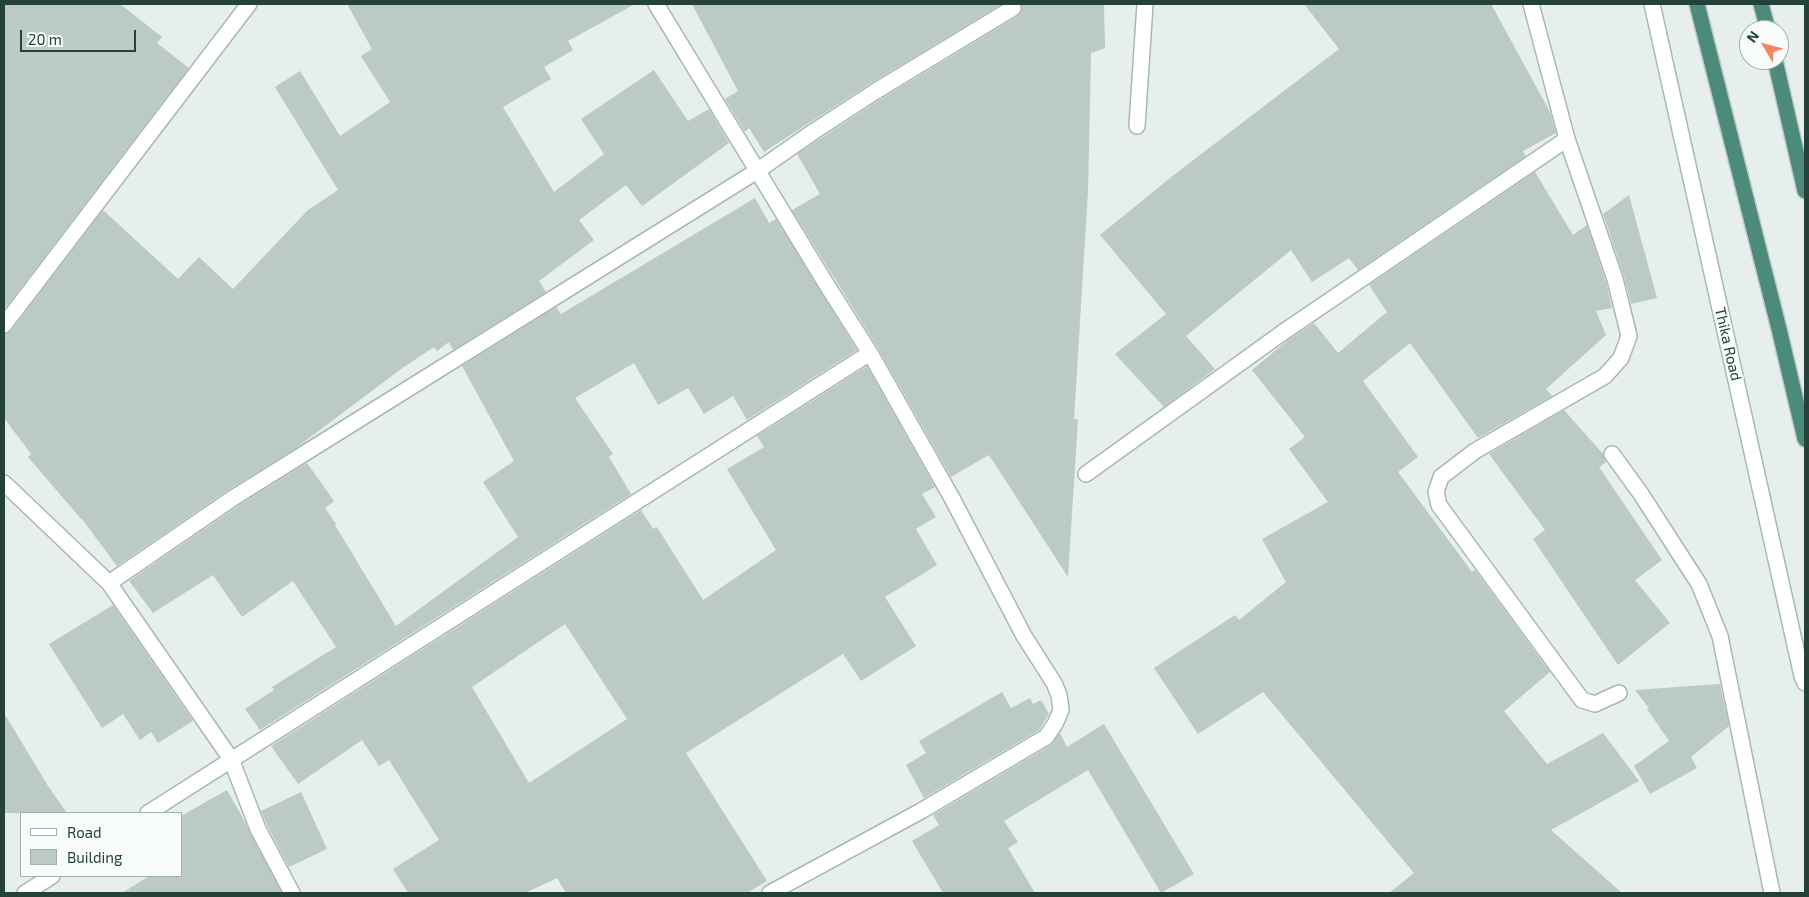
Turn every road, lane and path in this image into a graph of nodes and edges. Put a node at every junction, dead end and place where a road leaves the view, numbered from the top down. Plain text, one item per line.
1 (249, 4) edge
2 (656, 4) edge
3 (1145, 4) edge
4 (1531, 4) edge
5 (1652, 4) edge
6 (1697, 4) edge
7 (1761, 4) edge
8 (1013, 8) dead end
9 (1765, 20) edge
10 (1777, 70) edge
11 (1137, 126) dead end
12 (1567, 139) junction
13 (757, 171) junction
14 (1805, 191) edge
15 (4, 325) edge
16 (870, 353) junction
17 (1805, 439) edge
18 (1612, 454) dead end
19 (1086, 474) dead end
20 (4, 483) edge
21 (110, 584) junction
22 (1805, 683) edge
23 (1619, 693) dead end
24 (232, 760) junction
25 (150, 812) edge
26 (50, 877) edge
27 (25, 893) edge
28 (292, 893) edge
29 (770, 893) edge
30 (1772, 893) edge

1 - 15 street
2 - 13 street
3 - 11 street
4 - 12 street
5 - 22 street, Thika Road
6 - 17 highway
7 - 9 highway
8 - 13 street
10 - 14 highway
12 - 19 street
12 - 23 street
13 - 16 street
13 - 21 street
16 - 24 street
16 - 29 street
18 - 30 street
20 - 21 street
21 - 24 street
24 - 25 street
24 - 28 street
26 - 27 street

